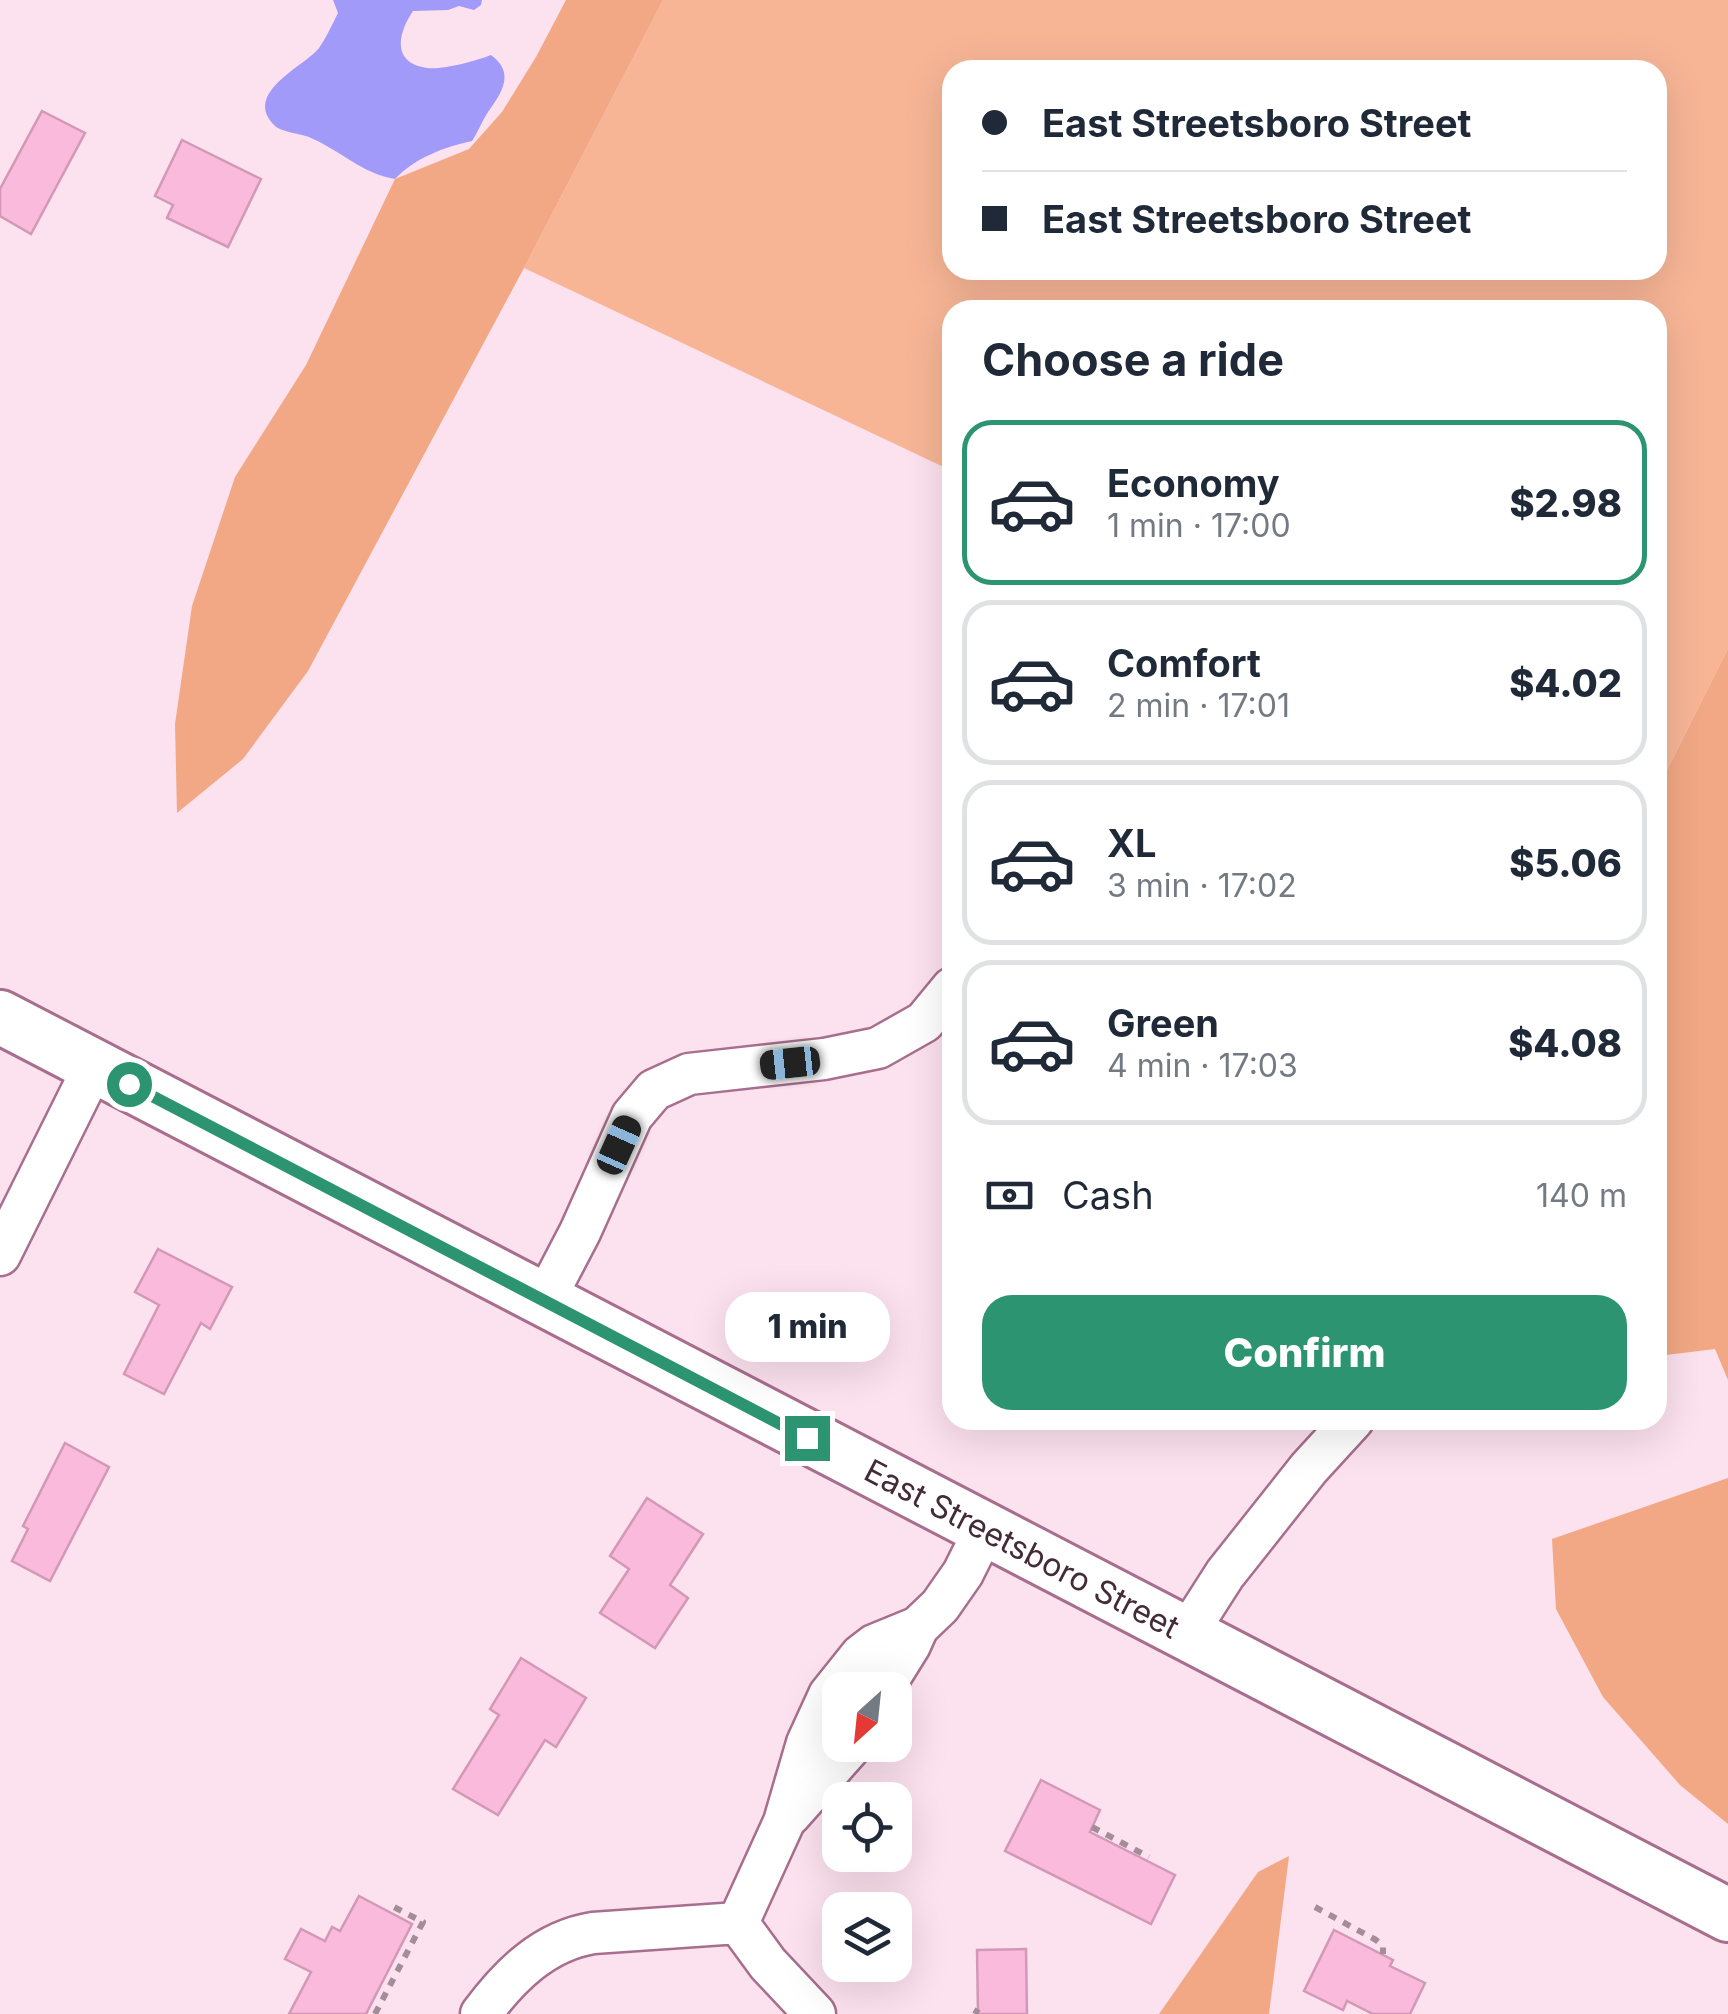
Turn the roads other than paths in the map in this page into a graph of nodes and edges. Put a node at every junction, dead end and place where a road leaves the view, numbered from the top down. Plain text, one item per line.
1 (942, 1000) edge
2 (0, 1017) edge
3 (94, 1066) junction
4 (0, 1255) edge
5 (544, 1301) junction
6 (1344, 1430) edge
7 (984, 1530) junction
8 (918, 1627) junction
9 (1186, 1635) junction
10 (893, 1672) edge
11 (837, 1762) edge
12 (784, 1822) junction
13 (1728, 1916) edge
14 (738, 1923) junction
15 (481, 2014) edge
16 (815, 2014) edge

1 - 5 street
2 - 3 main road, East Streetsboro Street
3 - 4 street
3 - 5 main road, East Streetsboro Street
5 - 7 main road, East Streetsboro Street
6 - 9 street
7 - 8 street
7 - 9 main road, East Streetsboro Street
8 - 10 street
8 - 12 street
9 - 13 main road, East Streetsboro Street
11 - 12 street
12 - 14 street
14 - 15 street
14 - 16 street

